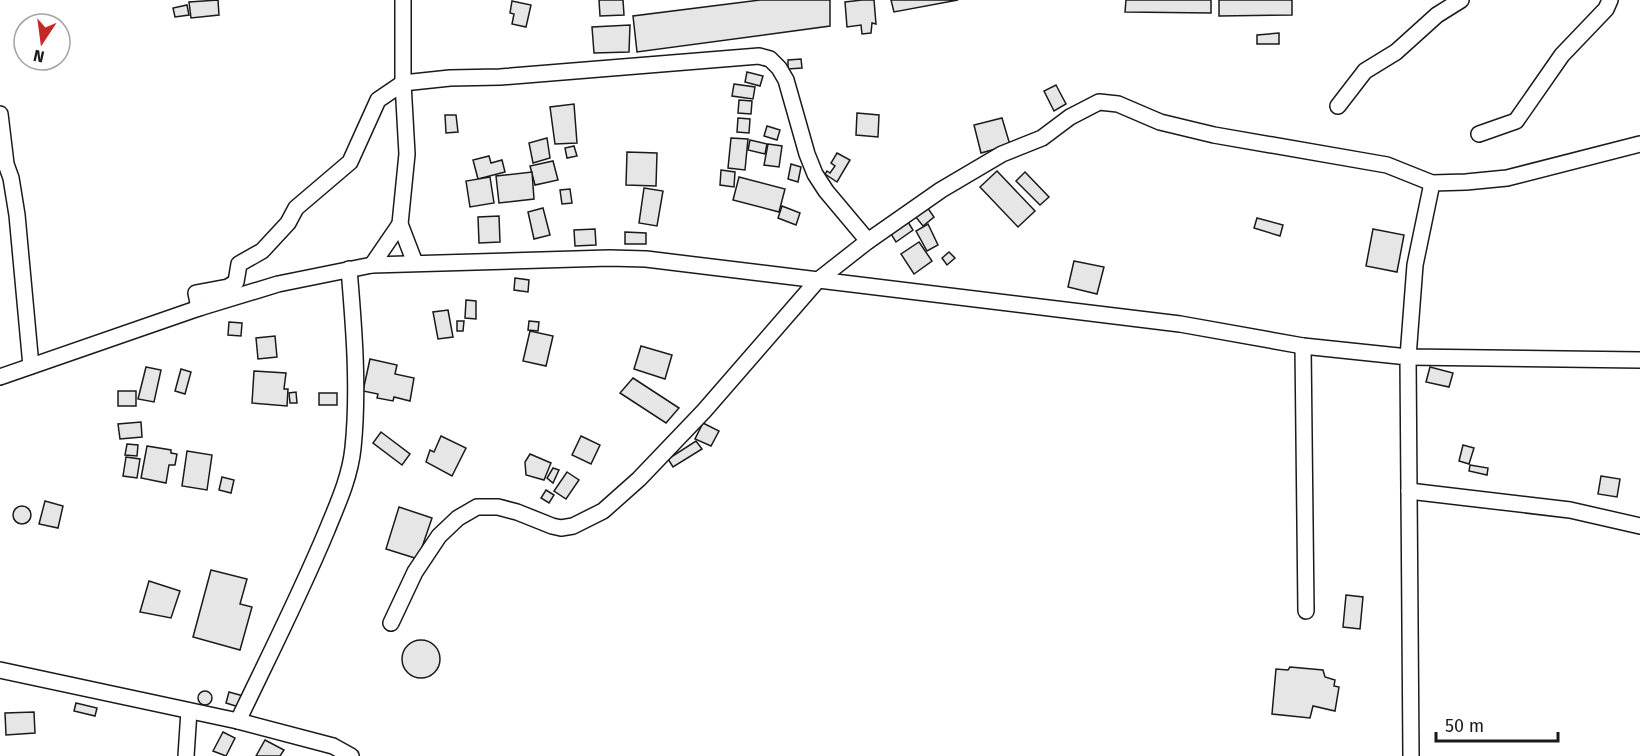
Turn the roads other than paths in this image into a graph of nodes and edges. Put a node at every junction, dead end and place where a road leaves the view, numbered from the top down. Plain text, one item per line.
1 (403, 0) edge
2 (1461, 0) edge
3 (1610, 0) edge
4 (403, 83) junction
5 (1338, 106) dead end
6 (0, 114) edge
7 (1479, 134) dead end
8 (1640, 144) edge
9 (1432, 183) junction
10 (400, 224) junction
11 (868, 241) junction
12 (415, 263) junction
13 (372, 265) junction
14 (349, 269) junction
15 (817, 281) junction
16 (200, 308) junction
17 (1303, 346) junction
18 (1408, 357) junction
19 (1640, 360) edge
20 (31, 366) junction
21 (0, 377) edge
22 (1409, 491) junction
23 (1640, 526) edge
24 (1306, 611) dead end
25 (392, 623) dead end
26 (0, 670) edge
27 (189, 711) junction
28 (238, 722) junction
29 (331, 751) edge
30 (186, 756) edge
31 (351, 756) edge
32 (1411, 756) edge

1 - 4 street
2 - 5 street
3 - 7 street
4 - 10 street
4 - 11 street
4 - 16 street
6 - 20 street
8 - 9 street
9 - 11 street
9 - 18 street
10 - 12 street
10 - 13 street
11 - 15 street
12 - 13 street
12 - 15 street
13 - 14 street
14 - 16 street
14 - 28 street
15 - 17 street
15 - 25 street
16 - 20 street
17 - 18 street
17 - 24 street
18 - 19 street
18 - 22 street
20 - 21 street
22 - 23 street
22 - 32 street
26 - 27 street
27 - 28 street
27 - 30 street
28 - 29 street
29 - 31 street

